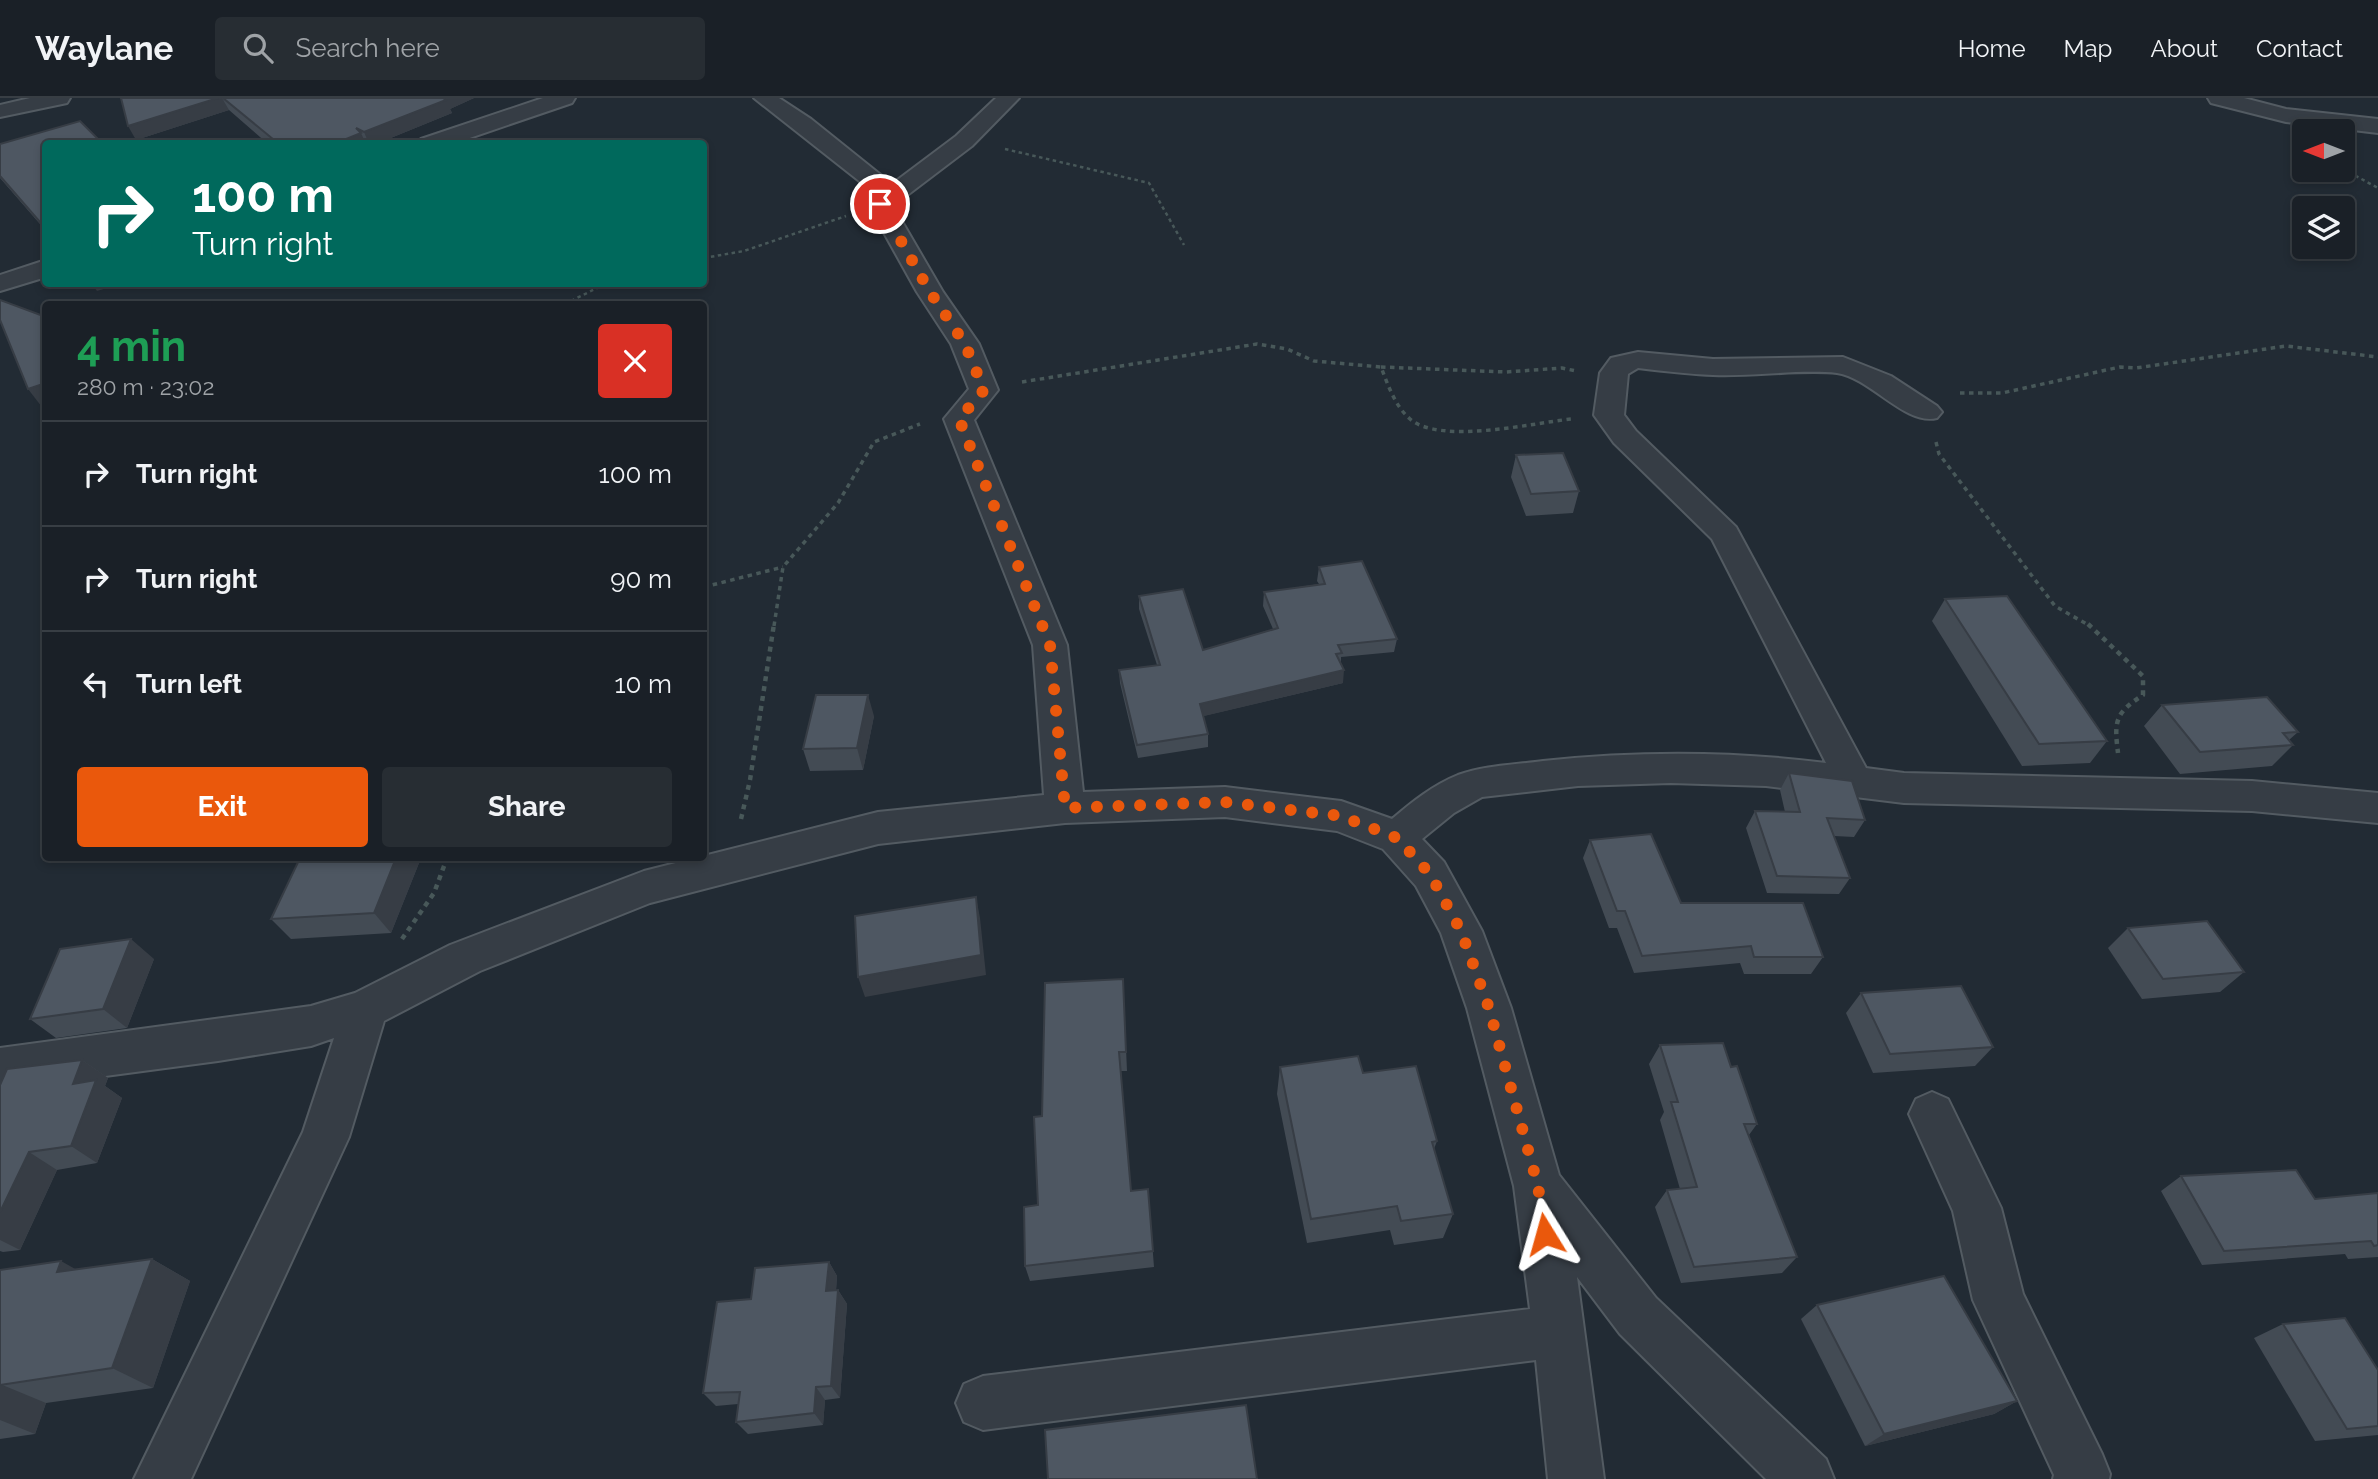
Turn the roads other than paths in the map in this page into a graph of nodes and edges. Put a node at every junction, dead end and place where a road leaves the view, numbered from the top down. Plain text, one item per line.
1 (59, 98) edge
2 (564, 98) edge
3 (765, 98) edge
4 (1007, 98) edge
5 (2220, 98) edge
6 (0, 111) edge
7 (2378, 126) edge
8 (441, 140) edge
9 (885, 200) junction
10 (42, 269) edge
11 (0, 283) edge
12 (1927, 412) road end
13 (1854, 780) junction
14 (1065, 808) junction
15 (2378, 808) edge
16 (1397, 838) junction
17 (366, 1009) junction
18 (0, 1069) edge
19 (1932, 1114) dead end
20 (1538, 1186) junction
21 (1559, 1331) junction
22 (984, 1403) dead end
23 (162, 1479) edge
24 (1576, 1479) edge
25 (1806, 1479) edge
26 (2081, 1479) edge

1 - 6 street
2 - 8 street
3 - 9 street
4 - 9 street
5 - 7 street
9 - 14 street
10 - 11 street
12 - 13 street
13 - 15 street
13 - 16 street
14 - 16 street
14 - 17 street
16 - 20 street
17 - 18 street
17 - 23 street
19 - 26 street
20 - 21 street
20 - 25 street
21 - 22 street
21 - 24 street

